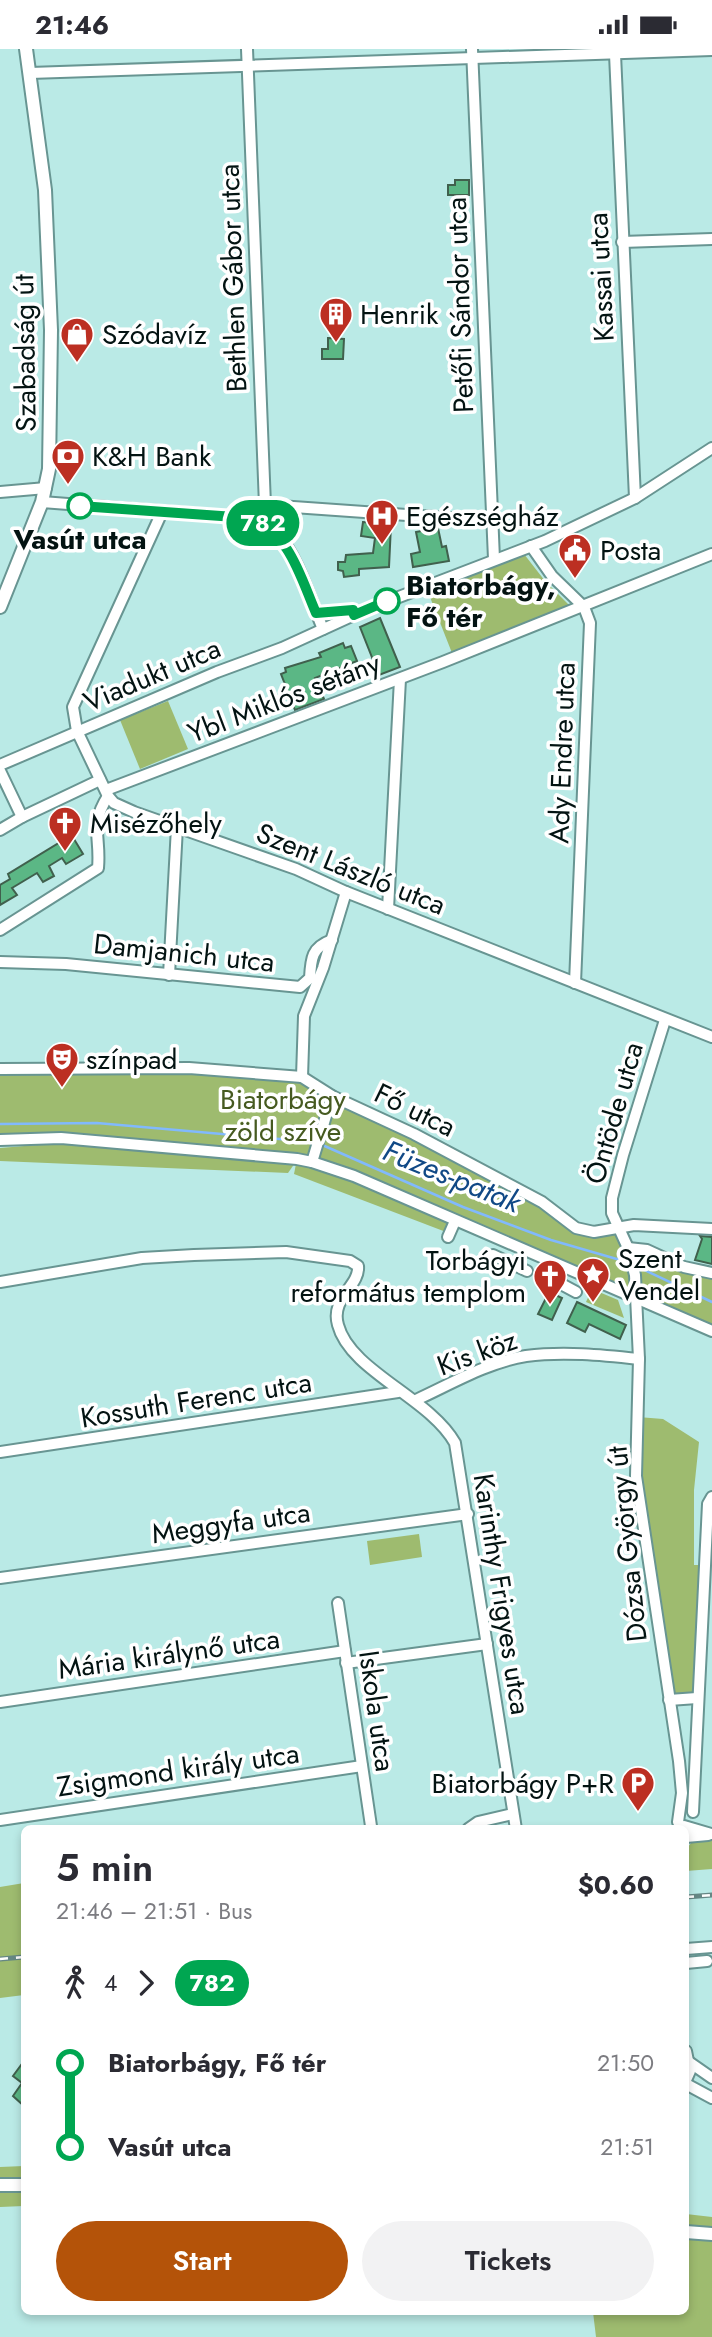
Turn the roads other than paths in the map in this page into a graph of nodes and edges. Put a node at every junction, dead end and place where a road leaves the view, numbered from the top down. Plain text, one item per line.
1 (26, 49) edge
2 (247, 49) edge
3 (712, 50) edge
4 (551, 52) edge
5 (472, 53) edge
6 (615, 54) junction
7 (247, 65) junction
8 (30, 73) junction
9 (712, 239) edge
10 (621, 242) junction
11 (712, 448) edge
12 (46, 488) junction
13 (0, 492) edge
14 (635, 498) junction
15 (42, 502) junction
16 (265, 505) junction
17 (162, 512) junction
18 (249, 518) junction
19 (492, 521) junction
20 (278, 534) junction
21 (531, 546) junction
22 (712, 554) edge
23 (494, 559) junction
24 (0, 607) edge
25 (584, 607) junction
26 (323, 629) junction
27 (400, 679) junction
28 (77, 731) junction
29 (0, 768) edge
30 (104, 789) junction
31 (22, 817) junction
32 (177, 827) junction
33 (0, 830) edge
34 (346, 892) junction
35 (388, 909) junction
36 (0, 930) edge
37 (331, 940) junction
38 (0, 961) edge
39 (169, 975) junction
40 (575, 983) junction
41 (665, 1020) junction
42 (712, 1037) edge
43 (0, 1069) edge
44 (302, 1077) junction
45 (332, 1095) junction
46 (0, 1140) edge
47 (314, 1156) junction
48 (455, 1221) junction
49 (618, 1229) junction
50 (712, 1229) edge
51 (447, 1237) dead end
52 (630, 1253) junction
53 (493, 1255) dead end
54 (553, 1263) junction
55 (527, 1271) dead end
56 (712, 1273) edge
57 (0, 1282) edge
58 (576, 1291) dead end
59 (638, 1299) junction
60 (712, 1331) edge
61 (639, 1359) junction
62 (398, 1392) junction
63 (416, 1400) junction
64 (0, 1452) edge
65 (712, 1497) edge
66 (468, 1514) junction
67 (0, 1578) edge
68 (338, 1603) dead end
69 (486, 1644) junction
70 (346, 1657) junction
71 (697, 1698) junction
72 (669, 1700) junction
73 (0, 1702) edge
74 (362, 1766) junction
75 (688, 1789) junction
76 (693, 1812) dead end
77 (513, 1814) junction
78 (0, 1820) edge
79 (371, 1825) edge
80 (474, 1825) edge
81 (515, 1825) edge
82 (684, 1825) edge
83 (689, 1829) edge
84 (711, 1834) edge
85 (712, 1947) edge
86 (689, 1949) edge
87 (707, 1961) dead end
88 (689, 1963) edge
89 (689, 2058) edge
90 (712, 2078) edge
91 (689, 2084) edge
92 (712, 2098) edge
93 (0, 2185) edge
94 (21, 2185) edge
95 (689, 2232) edge
96 (712, 2234) edge

1 - 8 main road, Szabadság út
2 - 7 street, Bethlen Gábor utca
3 - 6 street
4 - 5 street
4 - 6 street
5 - 7 street
5 - 19 street, Petőfi Sándor utca
6 - 10 street, Kassai utca
7 - 8 street
7 - 16 street, Bethlen Gábor utca
8 - 12 main road, Szabadság út
9 - 10 street
10 - 14 street, Kassai utca
11 - 14 street, Viadukt utca
12 - 13 street
12 - 15 main road, Szabadság út
14 - 21 street, Viadukt utca
15 - 17 street
15 - 24 main road, Szabadság út
16 - 18 street
16 - 19 street
16 - 20 street, Bethlen Gábor utca
17 - 18 street
17 - 28 street
18 - 20 street
19 - 23 street, Petőfi Sándor utca
20 - 26 street
21 - 23 street, Viadukt utca
21 - 25 street
22 - 25 street, Ybl Miklós sétány
23 - 26 street, Viadukt utca
25 - 27 street, Ybl Miklós sétány
25 - 40 street, Ady Endre utca
26 - 28 street, Viadukt utca
27 - 30 street, Ybl Miklós sétány
27 - 35 street
28 - 29 street, Viadukt utca
28 - 30 street
29 - 31 street
30 - 31 street, Ybl Miklós sétány
30 - 32 street, Szent László utca
30 - 36 street
31 - 33 street, Ybl Miklós sétány
32 - 34 street, Szent László utca
32 - 39 street
34 - 35 street, Szent László utca
34 - 37 street
35 - 40 street, Szent László utca
37 - 39 street, Damjanich utca
37 - 44 street
38 - 39 street, Damjanich utca
40 - 41 street, Szent László utca
41 - 42 street, Szent László utca
41 - 49 street, Öntöde utca
43 - 44 street, Fő utca
44 - 45 street, Fő utca
45 - 47 street
45 - 49 street, Fő utca
46 - 47 street
47 - 48 street
48 - 51 street
48 - 54 street
49 - 50 street, Fő utca
49 - 52 street, Öntöde utca
52 - 56 street
52 - 59 street, Öntöde utca
53 - 55 street
54 - 58 street
54 - 59 street
57 - 62 street
59 - 60 street
59 - 61 street, Dózsa György út
61 - 63 street, Kis köz
61 - 72 street, Dózsa György út
62 - 63 street, Karinthy Frigyes utca
62 - 64 street, Kossuth Ferenc utca
63 - 66 street, Karinthy Frigyes utca
65 - 71 street, Dózsa György út
66 - 67 street, Meggyfa utca
66 - 69 street, Karinthy Frigyes utca
68 - 70 street, Iskola utca
69 - 70 street, Mária királynő utca
69 - 77 street, Karinthy Frigyes utca
70 - 73 street, Mária királynő utca
70 - 74 street, Iskola utca
71 - 72 street
71 - 75 street, Dózsa György út
72 - 75 street, Dózsa György út
74 - 78 street, Zsigmond király utca
74 - 79 street, Iskola utca
75 - 76 street, Dózsa György út
75 - 82 street, Dózsa György út
77 - 80 street
77 - 81 street, Karinthy Frigyes utca
83 - 84 street
85 - 86 street
87 - 88 street
89 - 90 street
91 - 92 street
93 - 94 main road
95 - 96 main road

